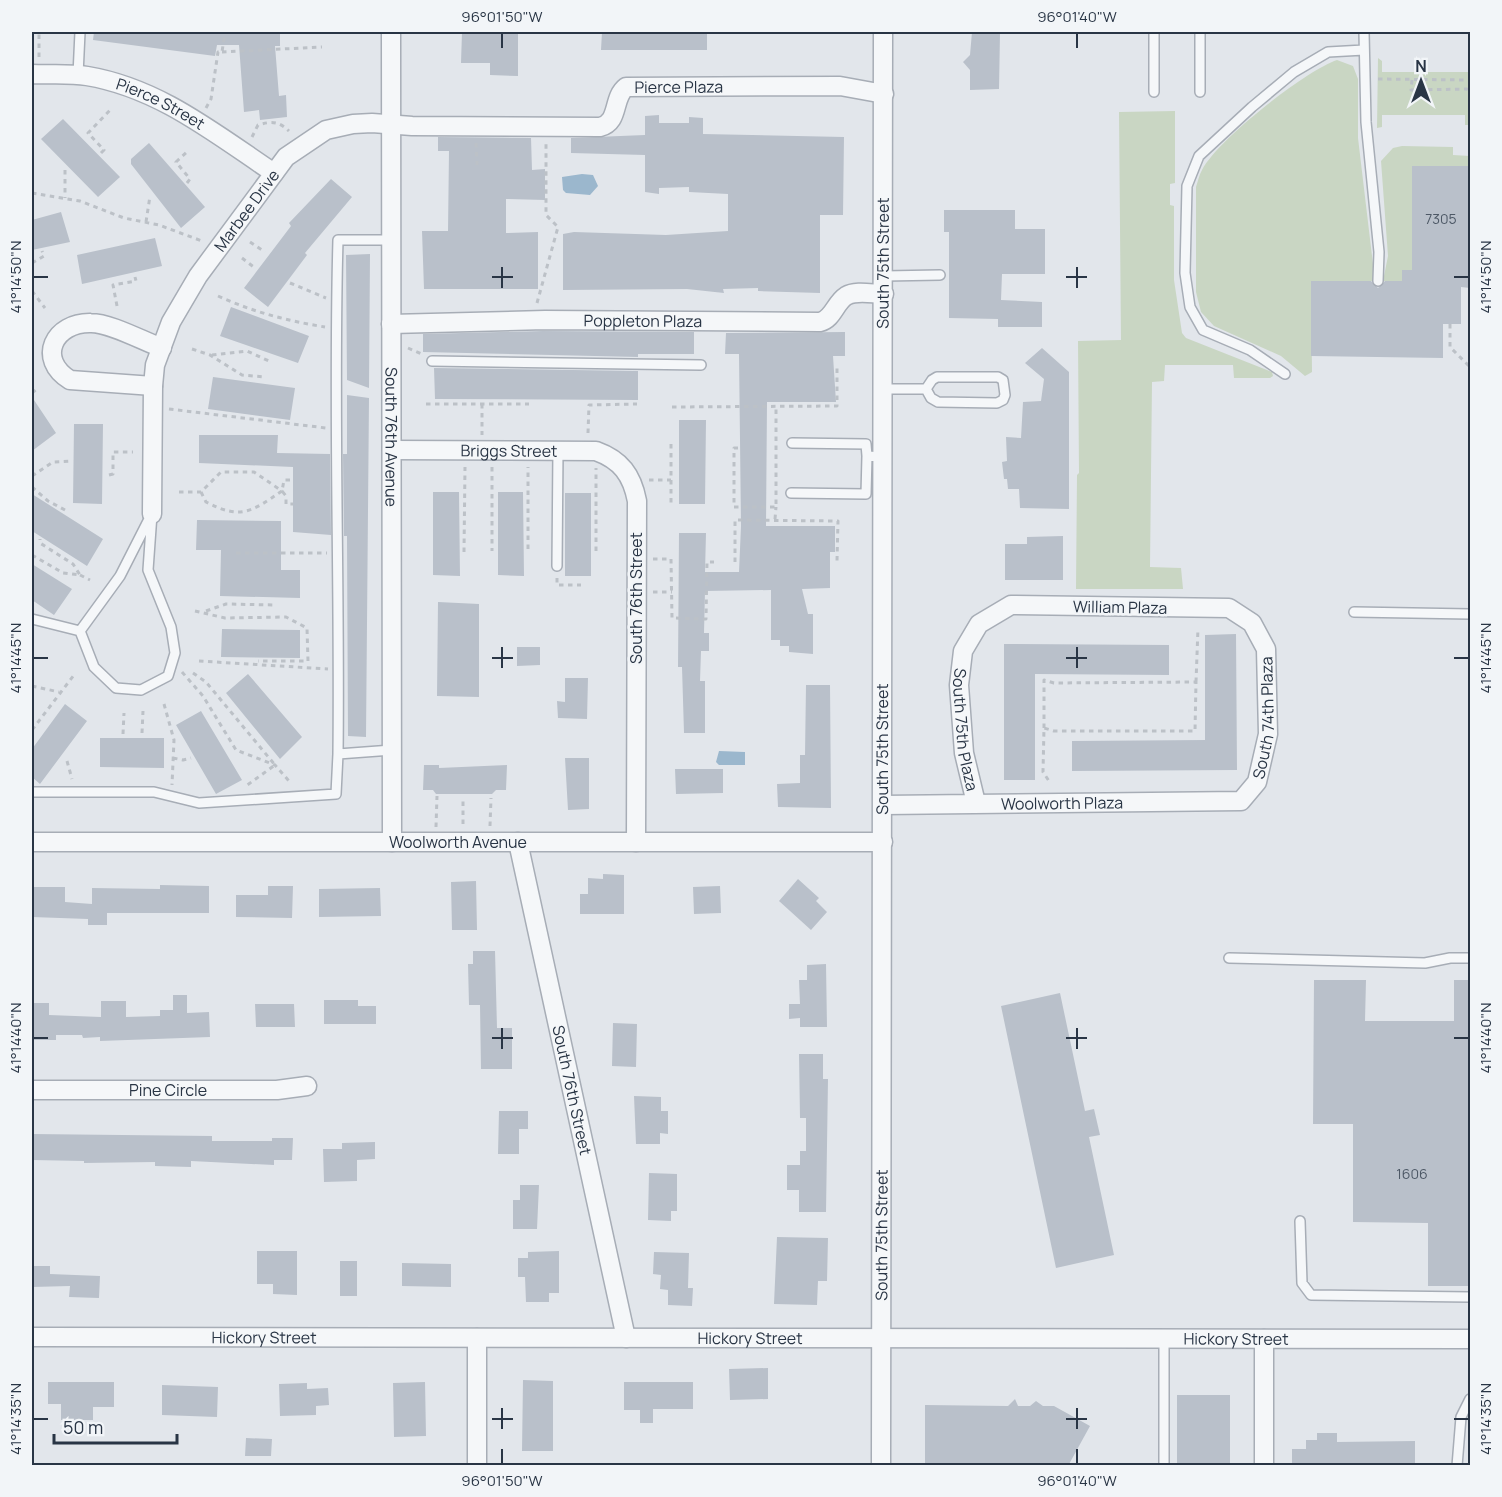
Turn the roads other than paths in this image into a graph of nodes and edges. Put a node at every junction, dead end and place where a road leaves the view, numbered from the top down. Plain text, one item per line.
1 (80, 32) edge
2 (391, 32) edge
3 (883, 32) edge
4 (1154, 32) edge
5 (1200, 32) edge
6 (1364, 32) edge
7 (1364, 50) junction
8 (35, 69) edge
9 (78, 75) junction
10 (1154, 92) dead end
11 (1200, 92) dead end
12 (884, 93) junction
13 (391, 125) junction
14 (274, 173) junction
15 (391, 240) junction
16 (940, 275) dead end
17 (884, 276) junction
18 (1378, 281) dead end
19 (884, 294) junction
20 (391, 324) junction
21 (158, 356) junction
22 (432, 361) road end
23 (701, 365) dead end
24 (1285, 374) dead end
25 (153, 386) junction
26 (884, 389) junction
27 (926, 389) junction
28 (792, 443) dead end
29 (392, 450) junction
30 (558, 450) junction
31 (875, 456) junction
32 (627, 473) joint
33 (791, 493) dead end
34 (152, 514) junction
35 (557, 566) dead end
36 (1011, 605) joint
37 (1229, 608) joint
38 (1354, 612) dead end
39 (1470, 614) edge
40 (32, 619) edge
41 (80, 631) junction
42 (392, 750) junction
43 (338, 754) junction
44 (32, 792) edge
45 (1241, 801) joint
46 (976, 803) junction
47 (884, 805) junction
48 (32, 842) edge
49 (392, 842) junction
50 (518, 842) junction
51 (636, 842) junction
52 (883, 842) junction
53 (1229, 958) dead end
54 (1470, 958) edge
55 (306, 1086) dead end
56 (32, 1090) edge
57 (1300, 1221) dead end
58 (1470, 1297) edge
59 (32, 1337) edge
60 (477, 1338) junction
61 (626, 1338) junction
62 (882, 1339) junction
63 (1164, 1339) junction
64 (1264, 1339) junction
65 (1470, 1339) edge
66 (1470, 1399) edge
67 (477, 1466) edge
68 (881, 1466) edge
69 (1164, 1466) edge
70 (1264, 1466) edge
71 (1457, 1466) edge

1 - 9 lane
2 - 13 street, South 76th Avenue
3 - 12 street, South 75th Street
4 - 10 lane
5 - 11 lane
6 - 7 lane
7 - 18 lane
7 - 24 lane
8 - 9 street, Pierce Street
9 - 14 street, Pierce Street
12 - 13 street, Pierce Plaza
12 - 17 street, South 75th Street
13 - 14 street, Marbee Drive
13 - 15 street, South 76th Avenue
14 - 21 street, Marbee Drive
15 - 20 street, South 76th Avenue
15 - 43 lane
16 - 17 lane
17 - 19 street, South 75th Street
19 - 20 street, Poppleton Plaza
19 - 26 street, South 75th Street
20 - 29 street, South 76th Avenue
21 - 25 street
21 - 25 street
22 - 23 lane
25 - 34 street
26 - 27 lane
26 - 31 street, South 75th Street
27 - 27 lane
28 - 31 lane
29 - 30 street, Briggs Street
29 - 42 street, South 76th Avenue
30 - 32 street, Briggs Street
30 - 35 lane
31 - 33 lane
31 - 47 street, South 75th Street
32 - 51 street, South 76th Street
34 - 41 lane
34 - 41 lane
36 - 37 street, William Plaza
36 - 46 street, South 75th Plaza
37 - 45 street, South 74th Plaza
38 - 39 lane
40 - 41 lane
42 - 43 lane
42 - 49 street, South 76th Avenue
43 - 44 lane
45 - 46 street, Woolworth Plaza
46 - 47 street, Woolworth Plaza
47 - 52 street, South 75th Street
48 - 49 street, Woolworth Avenue
49 - 50 street, Woolworth Avenue
50 - 51 street, Woolworth Avenue
50 - 61 street, South 76th Street
51 - 52 street, Woolworth Avenue
52 - 62 street, South 75th Street
53 - 54 lane
55 - 56 street, Pine Circle
57 - 58 lane
59 - 60 street, Hickory Street
60 - 61 street, Hickory Street
60 - 67 street
61 - 62 street, Hickory Street
62 - 63 street, Hickory Street
62 - 68 street, South 75th Street
63 - 64 street, Hickory Street
63 - 69 lane
64 - 65 street, Hickory Street
64 - 70 street
66 - 71 lane

